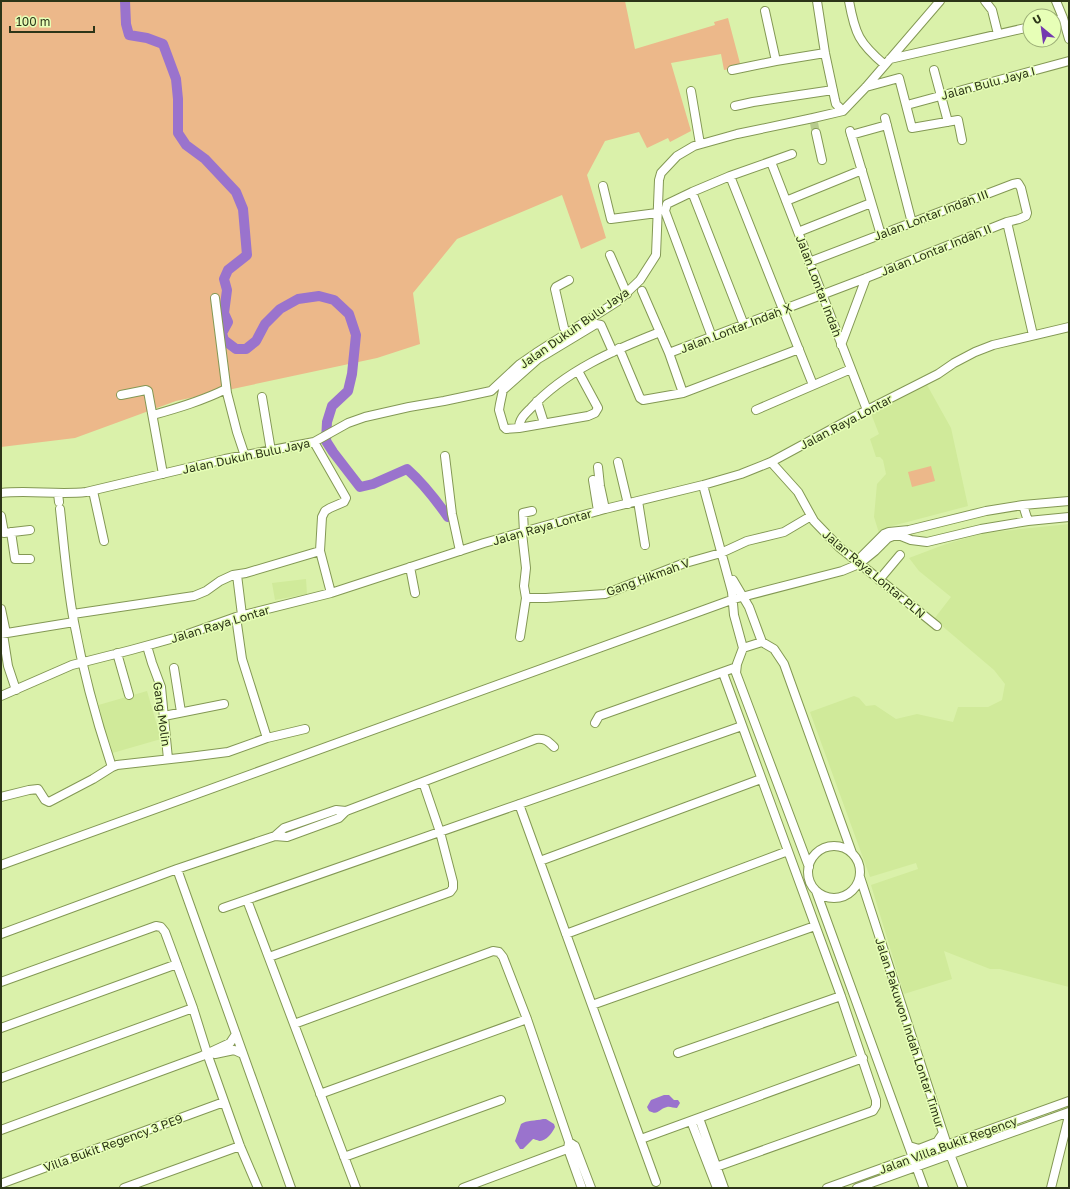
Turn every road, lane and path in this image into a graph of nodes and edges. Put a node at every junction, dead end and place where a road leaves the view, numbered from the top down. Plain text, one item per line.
1 (817, 1) edge
2 (849, 1) edge
3 (940, 1) edge
4 (985, 1) edge
5 (1056, 1) edge
6 (765, 11) dead end
7 (1064, 18) joint
8 (1022, 29) edge
9 (998, 34) junction
10 (1069, 39) edge
11 (825, 53) junction
12 (776, 61) junction
13 (1069, 61) edge
14 (887, 62) junction
15 (732, 70) dead end
16 (934, 70) dead end
17 (866, 87) junction
18 (833, 90) junction
19 (691, 91) dead end
20 (941, 96) junction
21 (907, 104) junction
22 (735, 106) dead end
23 (843, 111) junction
24 (948, 122) junction
25 (816, 133) tunnel mouth
26 (962, 140) dead end
27 (700, 144) junction
28 (792, 154) dead end
29 (822, 160) dead end
30 (771, 162) junction
31 (862, 170) junction
32 (730, 176) junction
33 (603, 186) dead end
34 (692, 192) junction
35 (786, 201) junction
36 (871, 203) junction
37 (657, 213) junction
38 (1024, 218) joint
39 (1007, 222) junction
40 (912, 223) junction
41 (798, 232) junction
42 (881, 235) junction
43 (610, 255) dead end
44 (809, 262) junction
45 (866, 278) junction
46 (569, 280) dead end
47 (642, 291) dead end
48 (627, 294) junction
49 (822, 295) junction
50 (215, 298) dead end
51 (783, 310) junction
52 (744, 325) junction
53 (1069, 327) edge
54 (660, 332) junction
55 (567, 333) junction
56 (1033, 336) junction
57 (712, 337) junction
58 (841, 345) junction
59 (799, 349) junction
60 (616, 350) junction
61 (669, 353) junction
62 (851, 369) junction
63 (578, 371) junction
64 (813, 385) junction
65 (226, 389) junction
66 (683, 393) junction
67 (121, 395) dead end
68 (262, 397) dead end
69 (538, 401) junction
70 (756, 410) dead end
71 (867, 410) junction
72 (153, 415) junction
73 (544, 424) junction
74 (519, 428) junction
75 (314, 442) junction
76 (271, 451) junction
77 (245, 456) junction
78 (445, 456) dead end
79 (618, 462) dead end
80 (771, 462) junction
81 (598, 467) dead end
82 (163, 474) junction
83 (593, 480) dead end
84 (706, 485) junction
85 (93, 491) junction
86 (1, 493) edge
87 (58, 493) junction
88 (638, 501) junction
89 (1069, 501) edge
90 (628, 502) junction
91 (1023, 505) junction
92 (602, 510) junction
93 (532, 511) dead end
94 (1, 516) edge
95 (811, 516) junction
96 (1069, 517) edge
97 (1028, 521) junction
98 (30, 530) dead end
99 (11, 532) junction
100 (523, 532) junction
101 (104, 541) dead end
102 (645, 545) dead end
103 (320, 550) junction
104 (460, 551) junction
105 (723, 552) junction
106 (900, 555) dead end
107 (30, 559) dead end
108 (857, 564) junction
109 (410, 567) junction
110 (237, 574) junction
111 (879, 580) junction
112 (770, 591) junction
113 (415, 592) dead end
114 (331, 593) junction
115 (742, 597) junction
116 (526, 598) junction
117 (734, 599) junction
118 (749, 608) junction
119 (1, 609) edge
120 (239, 616) junction
121 (73, 618) junction
122 (937, 626) dead end
123 (3, 634) edge
124 (520, 637) dead end
125 (762, 642) junction
126 (147, 646) junction
127 (743, 648) junction
128 (117, 653) junction
129 (82, 662) junction
130 (174, 668) dead end
131 (723, 673) junction
132 (736, 673) junction
133 (16, 690) junction
134 (129, 695) dead end
135 (1, 696) edge
136 (224, 704) dead end
137 (181, 712) junction
138 (164, 716) junction
139 (594, 723) dead end
140 (742, 726) junction
141 (305, 729) dead end
142 (267, 738) junction
143 (554, 747) dead end
144 (168, 760) junction
145 (112, 767) junction
146 (762, 779) junction
147 (423, 782) junction
148 (1, 797) edge
149 (519, 804) junction
150 (440, 832) junction
151 (788, 851) junction
152 (852, 853) junction
153 (540, 861) junction
154 (1, 865) edge
155 (809, 867) junction
156 (177, 869) junction
157 (860, 877) junction
158 (816, 891) junction
159 (247, 900) junction
160 (223, 908) dead end
161 (815, 926) junction
162 (1, 934) edge
163 (566, 934) junction
164 (269, 957) junction
165 (177, 964) junction
166 (1, 982) edge
167 (841, 996) junction
168 (592, 1005) junction
169 (193, 1008) junction
170 (527, 1019) junction
171 (294, 1024) junction
172 (1, 1028) edge
173 (236, 1034) junction
174 (678, 1053) dead end
175 (243, 1054) junction
176 (206, 1055) junction
177 (862, 1058) junction
178 (1, 1078) edge
179 (320, 1094) junction
180 (501, 1100) dead end
181 (1069, 1101) edge
182 (224, 1102) junction
183 (1069, 1112) edge
184 (1069, 1116) edge
185 (695, 1119) junction
186 (1, 1130) edge
187 (943, 1134) junction
188 (975, 1135) junction
189 (641, 1139) junction
190 (978, 1144) junction
191 (947, 1145) junction
192 (240, 1146) junction
193 (571, 1146) junction
194 (909, 1146) junction
195 (950, 1154) junction
196 (344, 1157) junction
197 (913, 1157) junction
198 (716, 1167) junction
199 (916, 1167) junction
200 (656, 1182) dead end
201 (3, 1184) edge
202 (254, 1187) edge
203 (124, 1188) edge
204 (291, 1188) edge
205 (356, 1188) edge
206 (463, 1188) edge
207 (582, 1188) edge
208 (591, 1188) edge
209 (716, 1188) edge
210 (724, 1188) edge
211 (827, 1188) edge
212 (857, 1188) edge
213 (924, 1188) edge
214 (963, 1188) edge
215 (1051, 1188) edge

1 - 11 street
2 - 14 street
3 - 14 street
4 - 9 street
5 - 7 street
6 - 12 street
7 - 10 street
8 - 9 street
9 - 14 street
11 - 12 street
11 - 18 street
12 - 15 street
13 - 20 street, Jalan Bulu Jaya I
14 - 17 street
16 - 20 street
17 - 21 street
17 - 23 street
18 - 22 street
18 - 23 street
19 - 27 street
20 - 21 street, Jalan Bulu Jaya I
20 - 24 street
21 - 24 street
23 - 27 street, Jalan Dukuh Bulu Jaya
24 - 26 street
25 - 29 street
27 - 37 street, Jalan Dukuh Bulu Jaya
28 - 30 street
30 - 32 street
30 - 35 street, Jalan Lontar Indah
31 - 35 street
31 - 36 street
31 - 40 street
32 - 34 street
32 - 51 street
33 - 37 street
34 - 52 street
34 - 57 street
35 - 41 street, Jalan Lontar Indah
36 - 41 street
36 - 42 street
37 - 48 street, Jalan Dukuh Bulu Jaya
38 - 39 street, Jalan Lontar Indah II
38 - 40 street, Jalan Lontar Indah III
39 - 45 street, Jalan Lontar Indah II
39 - 56 street, Jalan Lontar Indah II
40 - 42 street, Jalan Lontar Indah III
41 - 44 street, Jalan Lontar Indah
42 - 44 street, Jalan Lontar Indah III
43 - 48 street
44 - 49 street, Jalan Lontar Indah
45 - 49 street, Jalan Lontar Indah II
45 - 58 street, Jalan Lontar Indah II
46 - 55 street
47 - 54 street, Jalan Lontar Indah X
48 - 55 street, Jalan Dukuh Bulu Jaya
49 - 51 street, Jalan Lontar Indah X
49 - 58 street, Jalan Lontar Indah
50 - 65 street
51 - 52 street, Jalan Lontar Indah X
51 - 59 street
52 - 57 street, Jalan Lontar Indah X
53 - 56 street, Jalan Raya Lontar
54 - 60 street
54 - 61 street, Jalan Lontar Indah X
55 - 75 street, Jalan Dukuh Bulu Jaya
56 - 71 street, Jalan Raya Lontar
57 - 61 street, Jalan Lontar Indah X
58 - 62 street, Jalan Lontar Indah
59 - 64 street
59 - 66 street
60 - 63 street
60 - 66 street
60 - 74 street
61 - 66 street
62 - 64 street
62 - 71 street, Jalan Lontar Indah
63 - 69 street
63 - 73 street
64 - 70 street
65 - 72 street
65 - 77 street
67 - 72 street
68 - 76 street
69 - 73 street
69 - 74 street
71 - 80 street, Jalan Raya Lontar
72 - 82 street
73 - 74 street
75 - 76 street, Jalan Dukuh Bulu Jaya
75 - 103 street
76 - 77 street, Jalan Dukuh Bulu Jaya
77 - 82 street, Jalan Dukuh Bulu Jaya
78 - 104 street
79 - 90 street
80 - 84 street, Jalan Raya Lontar
80 - 95 street, Jalan Raya Lontar PLN
81 - 92 street
82 - 85 street, Jalan Dukuh Bulu Jaya
83 - 92 street
84 - 88 street, Jalan Raya Lontar
84 - 105 street
85 - 87 street, Jalan Dukuh Bulu Jaya
85 - 101 street
86 - 87 street, Jalan Dukuh Bulu Jaya
87 - 121 street
88 - 90 street, Jalan Raya Lontar
88 - 102 street
89 - 91 street
90 - 92 street, Jalan Raya Lontar
91 - 97 street
91 - 108 street
92 - 100 street, Jalan Raya Lontar
93 - 100 street
94 - 99 street
95 - 105 street, Gang Hikmah V
95 - 108 street, Jalan Raya Lontar PLN
96 - 97 street
97 - 108 street
98 - 99 street
99 - 107 street
100 - 104 street, Jalan Raya Lontar
100 - 116 street
103 - 110 street
103 - 114 street
104 - 109 street, Jalan Raya Lontar
105 - 115 street
105 - 116 street, Gang Hikmah V
105 - 117 street
106 - 111 street
108 - 111 street, Jalan Raya Lontar PLN
108 - 112 street
109 - 113 street
109 - 114 street, Jalan Raya Lontar
110 - 120 street
110 - 121 street
111 - 122 street, Jalan Raya Lontar PLN
112 - 115 street
112 - 118 street
114 - 120 street, Jalan Raya Lontar
115 - 117 street
115 - 118 street
116 - 124 street
117 - 127 street
117 - 154 street
118 - 125 street
119 - 123 street
120 - 126 street, Jalan Raya Lontar
120 - 142 street
121 - 123 street
121 - 129 street
123 - 133 street
125 - 127 street
125 - 152 street
126 - 128 street, Jalan Raya Lontar
126 - 138 street, Gang Molin
127 - 132 street
128 - 129 street, Jalan Raya Lontar
128 - 134 street
129 - 133 street, Jalan Raya Lontar
129 - 145 street
130 - 137 street
131 - 132 street
131 - 139 street
131 - 140 street
132 - 155 street
133 - 135 street, Jalan Raya Lontar
136 - 137 street
137 - 138 street
138 - 144 street, Gang Molin
140 - 146 street
140 - 149 street
141 - 142 street
142 - 144 street
143 - 147 street
144 - 145 street
145 - 148 street
146 - 151 street
146 - 153 street
147 - 150 street
147 - 156 street
149 - 150 street
149 - 153 street
150 - 159 street
150 - 164 street
151 - 161 street
151 - 163 street
152 - 155 street
152 - 157 street
153 - 163 street
155 - 158 street
156 - 162 street
156 - 173 street
157 - 158 street
157 - 187 street, Jalan Pakuwon Indah Lontar Timur
158 - 194 street
159 - 160 street
159 - 164 street
161 - 167 street
161 - 168 street
163 - 168 street
164 - 171 street
165 - 166 street
165 - 169 street
165 - 172 street
167 - 174 street
167 - 177 street
168 - 189 street
169 - 176 street
169 - 178 street
170 - 171 street
170 - 179 street
170 - 193 street
171 - 179 street
173 - 175 street
173 - 176 street
175 - 176 street
175 - 204 street
176 - 182 street
176 - 186 street
177 - 185 street
177 - 198 street
179 - 196 street
180 - 196 street
181 - 188 street, Jalan Villa Bukit Regency
182 - 192 street
182 - 201 street, Villa Bukit Regency 3 PE9
183 - 190 street, Jalan Villa Bukit Regency
184 - 215 street
185 - 189 street
185 - 198 street
185 - 209 street
187 - 191 street, Jalan Pakuwon Indah Lontar Timur
187 - 194 street
188 - 190 street
188 - 191 street, Jalan Villa Bukit Regency
189 - 200 street
190 - 195 street, Jalan Villa Bukit Regency
191 - 195 street, Jalan Pakuwon Indah Lontar Timur
191 - 197 street, Jalan Villa Bukit Regency
192 - 202 street
192 - 203 street
193 - 206 street
193 - 207 street
193 - 208 street
194 - 197 street
195 - 199 street, Jalan Villa Bukit Regency
195 - 214 street, Jalan Pakuwon Indah Lontar Timur
196 - 205 street
197 - 199 street
197 - 211 street, Jalan Villa Bukit Regency
198 - 210 street
199 - 212 street, Jalan Villa Bukit Regency
199 - 213 street

